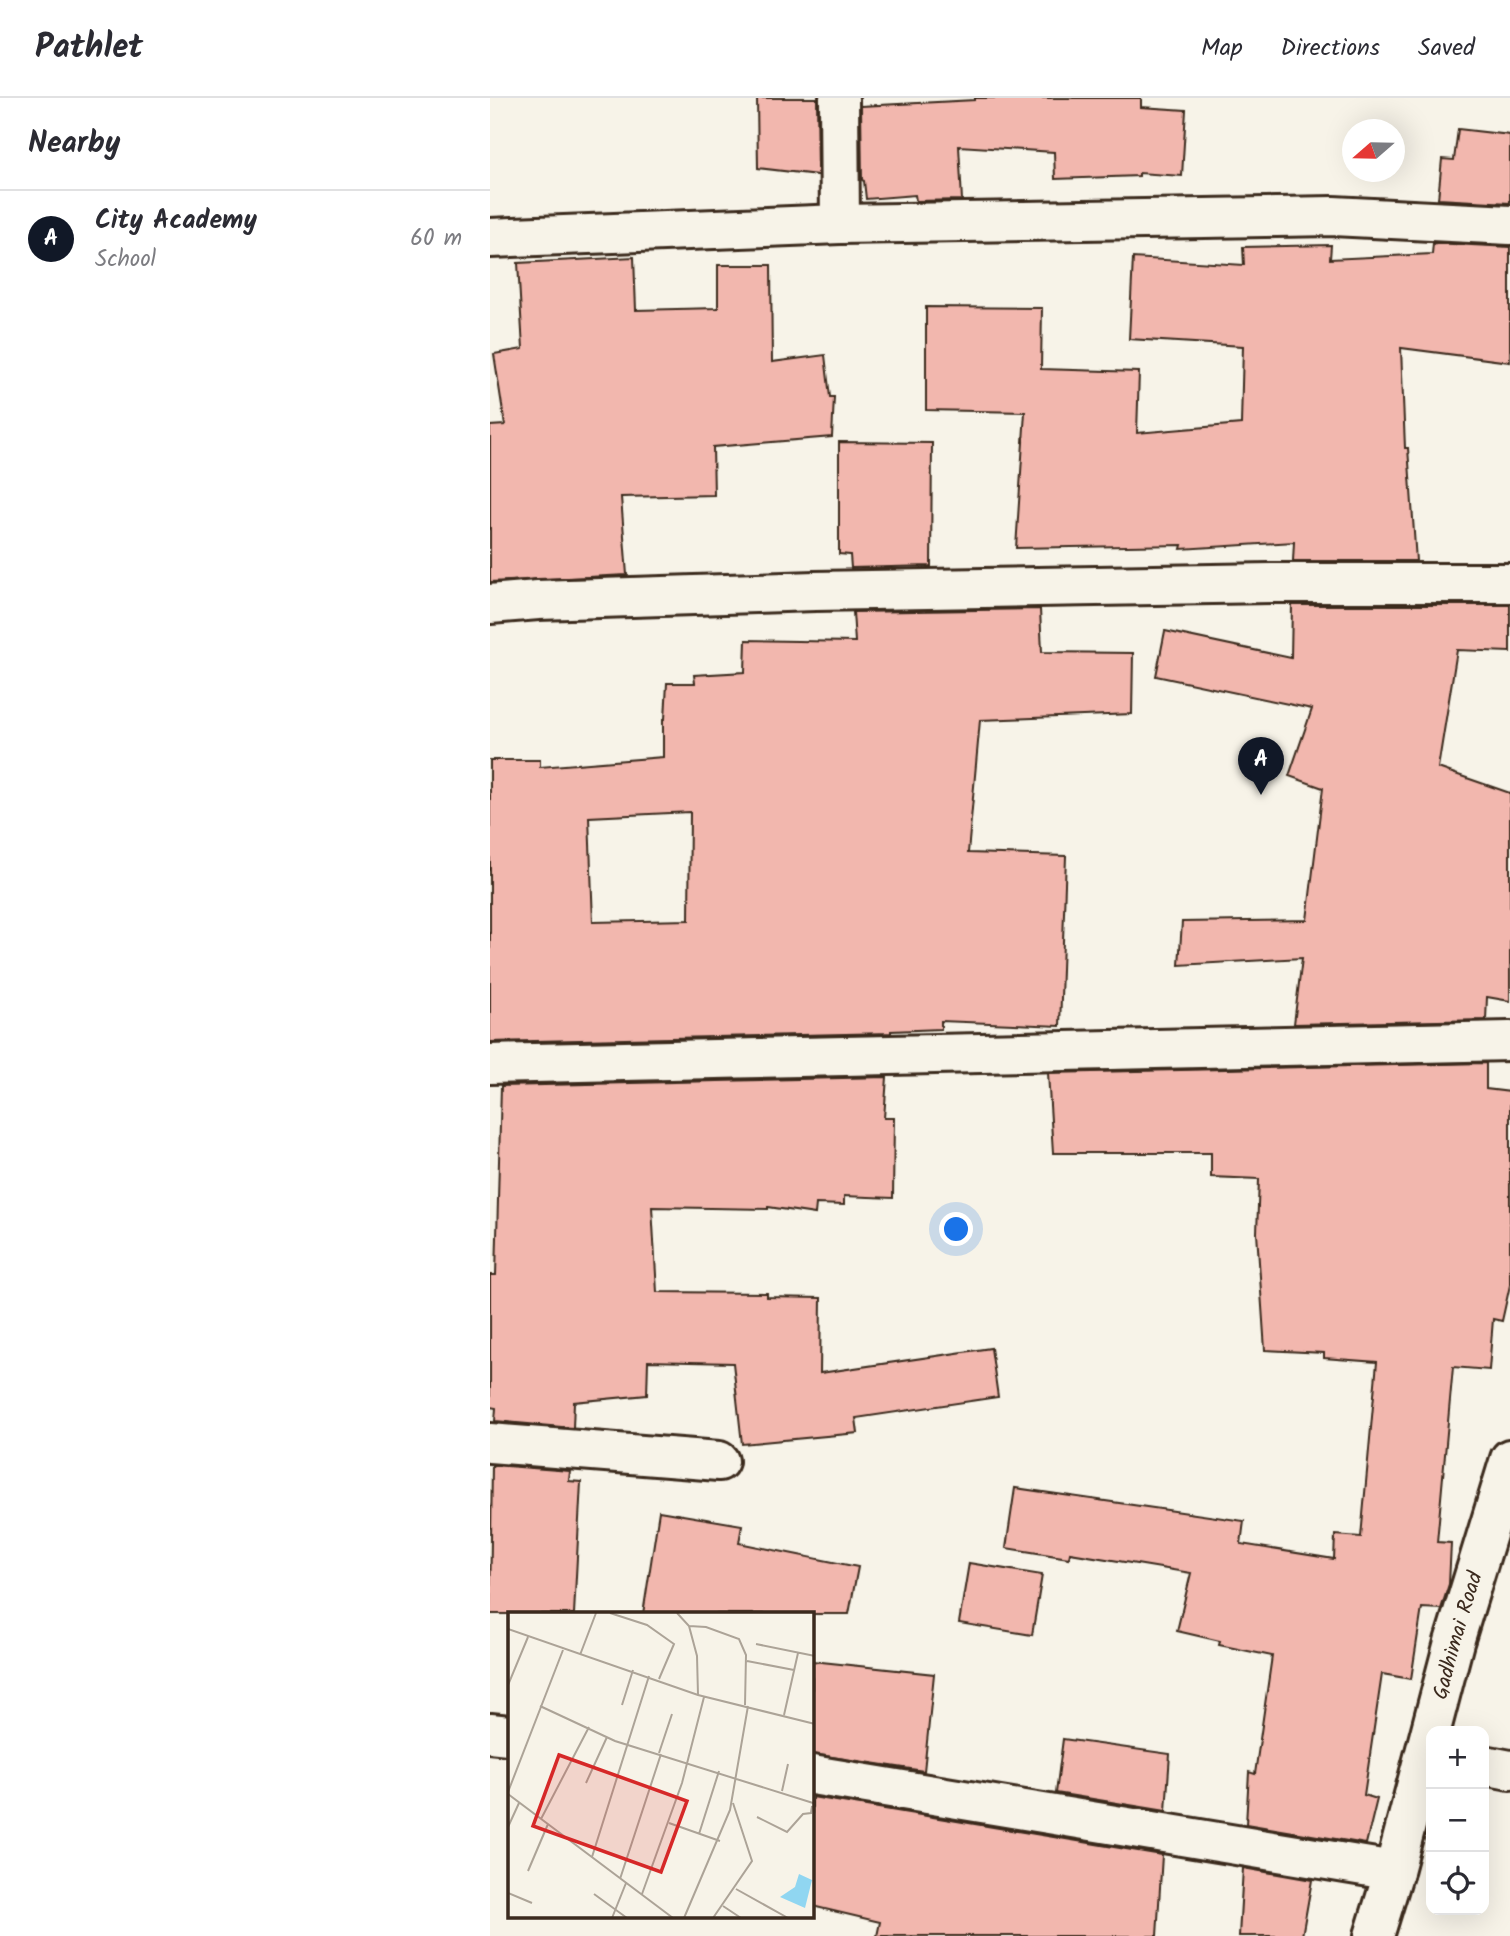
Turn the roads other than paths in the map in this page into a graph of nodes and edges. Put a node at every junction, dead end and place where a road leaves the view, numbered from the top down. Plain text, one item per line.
1 (839, 98) edge
2 (839, 224) junction
3 (1510, 225) edge
4 (490, 238) edge
5 (1510, 583) edge
6 (490, 604) edge
7 (1510, 1041) edge
8 (490, 1064) edge
9 (490, 1443) edge
10 (1510, 1459) edge
11 (719, 1461) dead end
12 (1434, 1726) edge
13 (490, 1733) edge
14 (508, 1735) edge
15 (1426, 1760) edge
16 (1489, 1767) edge
17 (1510, 1770) edge
18 (814, 1775) edge
19 (1394, 1871) junction
20 (1374, 1936) edge

1 - 2 street
2 - 3 street
2 - 4 street
5 - 6 street
7 - 8 street
9 - 11 street
10 - 12 street, Gadhimai Road
13 - 14 street
15 - 19 street, Gadhimai Road
16 - 17 street
18 - 19 street
19 - 20 street, Gadhimai Road

